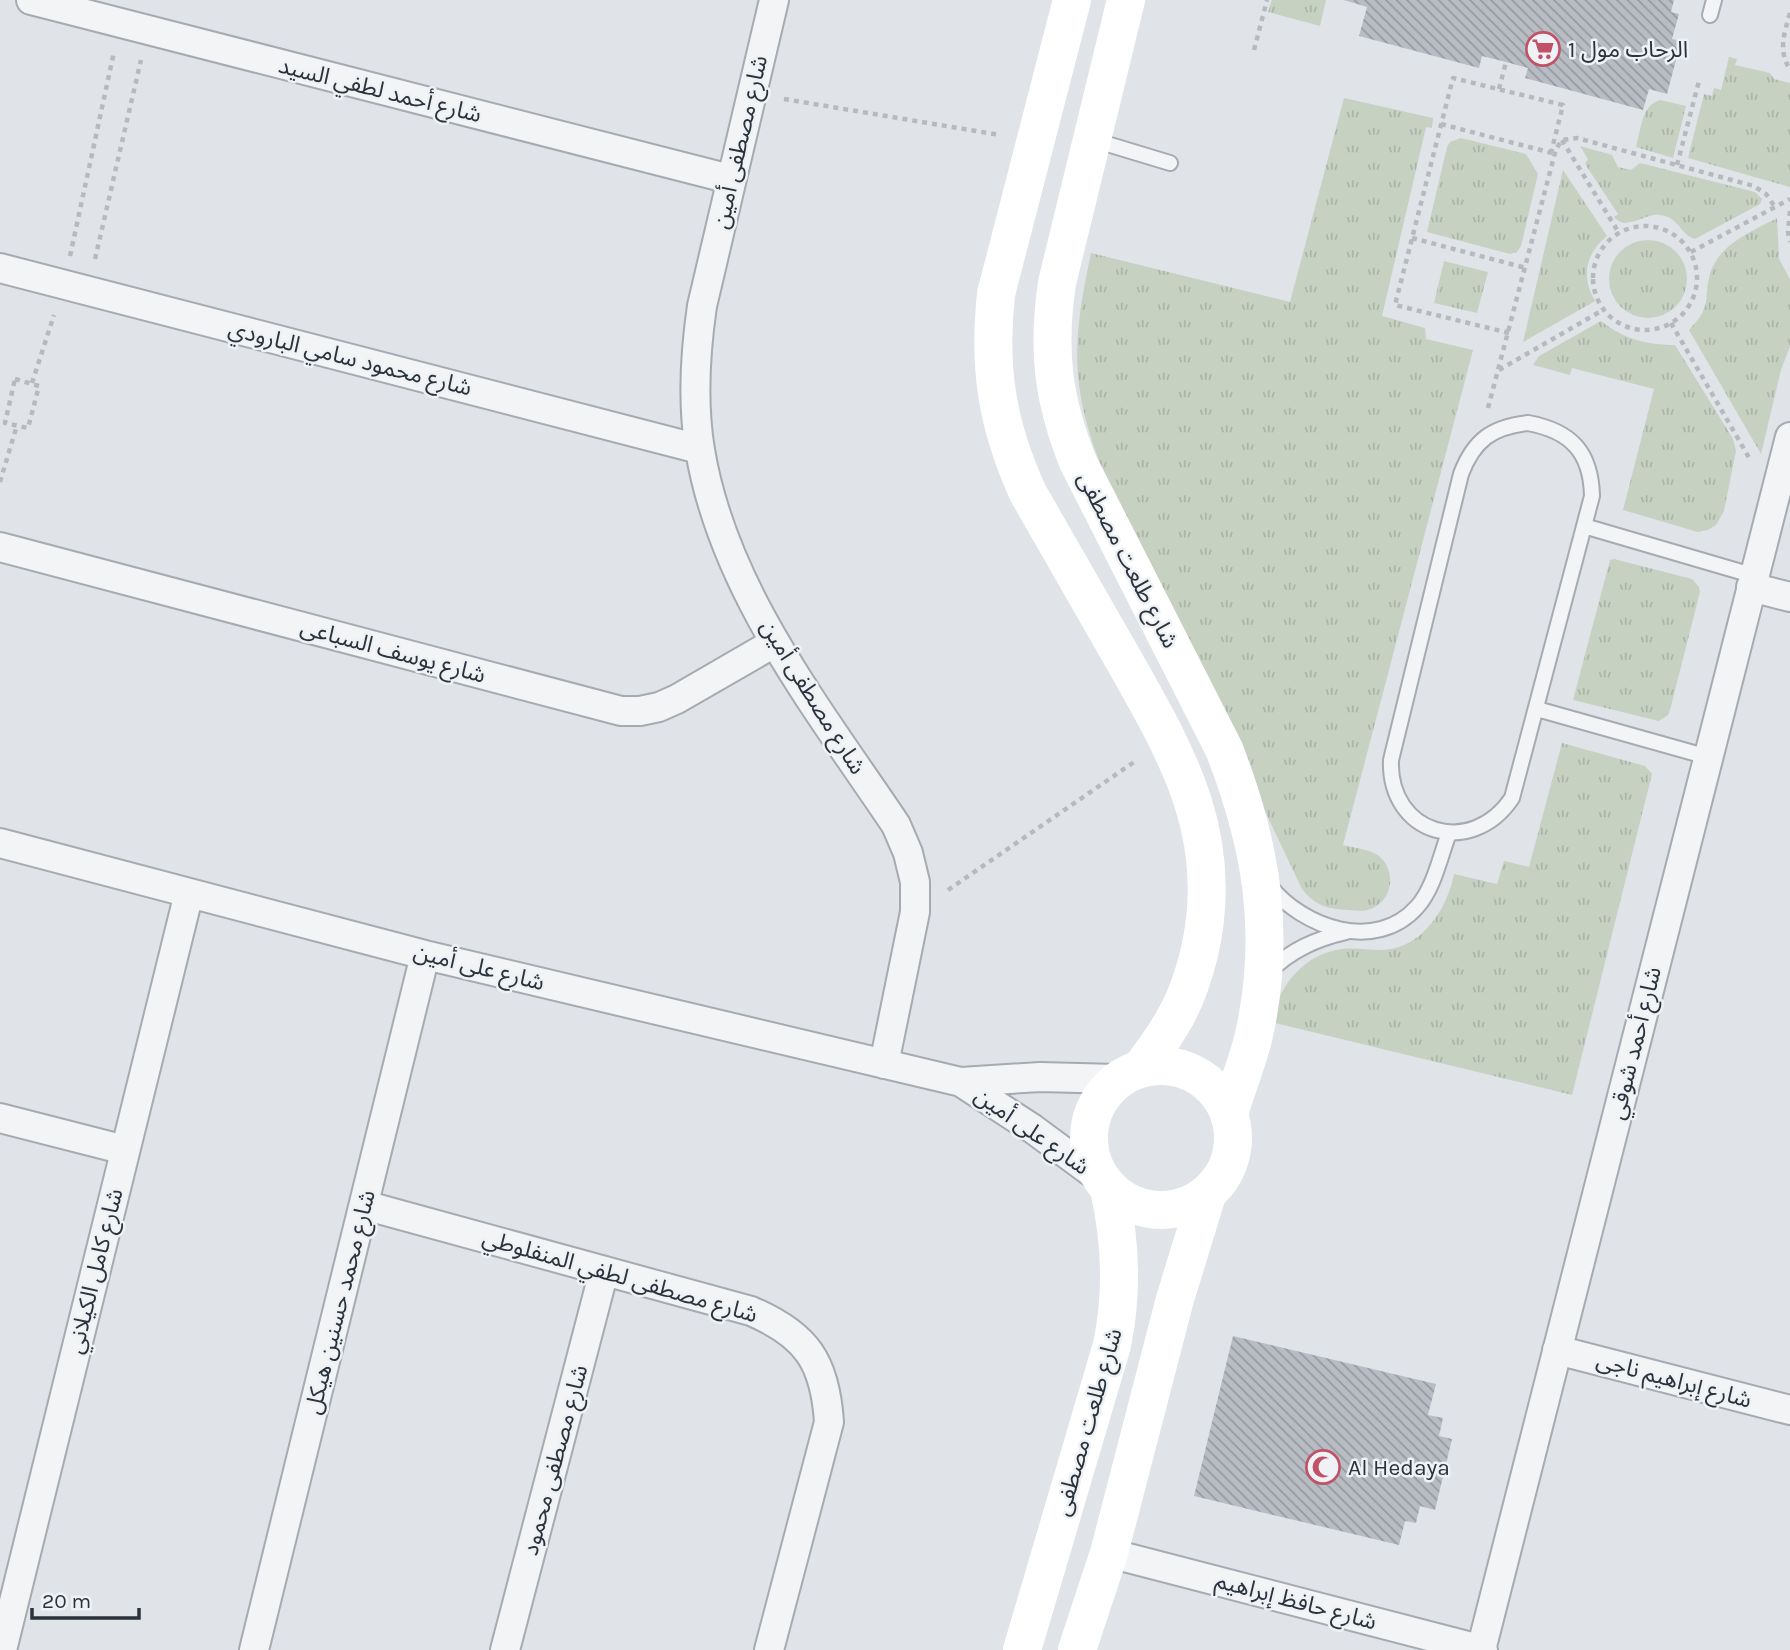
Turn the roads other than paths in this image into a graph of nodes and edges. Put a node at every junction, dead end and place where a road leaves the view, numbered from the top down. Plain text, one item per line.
1 (30, 0) edge
2 (774, 0) edge
3 (1072, 0) edge
4 (1126, 0) edge
5 (1714, 0) edge
6 (1710, 15) dead end
7 (1093, 140) junction
8 (1170, 163) dead end
9 (730, 179) junction
10 (0, 268) edge
11 (1790, 437) edge
12 (699, 449) junction
13 (1584, 526) junction
14 (2, 556) edge
15 (1753, 582) junction
16 (1790, 597) edge
17 (774, 643) junction
18 (1537, 709) junction
19 (1708, 757) junction
20 (1449, 833) junction
21 (0, 843) edge
22 (1260, 873) junction
23 (189, 893) junction
24 (1347, 932) junction
25 (425, 955) junction
26 (1263, 979) junction
27 (884, 1064) junction
28 (1130, 1073) junction
29 (961, 1082) junction
30 (1230, 1111) junction
31 (0, 1118) edge
32 (125, 1150) junction
33 (1106, 1184) junction
34 (1207, 1195) junction
35 (363, 1205) junction
36 (604, 1271) junction
37 (1558, 1350) junction
38 (1790, 1410) edge
39 (1110, 1553) junction
40 (2, 1650) edge
41 (254, 1650) edge
42 (505, 1650) edge
43 (769, 1650) edge
44 (1022, 1650) edge
45 (1077, 1650) edge
46 (1482, 1650) edge

1 - 9 street, شارع أحمد لطفي السيد
2 - 9 street, شارع مصطفى أمين
3 - 28 street
4 - 7 street, شارع طلعت مصطفى
5 - 6 lane
7 - 8 lane
7 - 22 street, شارع طلعت مصطفى
9 - 12 street, شارع مصطفى أمين
10 - 12 street, شارع محمود سامي البارودي
11 - 15 street, شارع أحمد شوقي
12 - 17 street, شارع مصطفى أمين
13 - 15 lane
13 - 18 lane
13 - 20 lane
14 - 17 street, شارع يوسف السباعى
15 - 16 street
15 - 19 street, شارع أحمد شوقي
17 - 27 street, شارع مصطفى أمين
18 - 19 lane
18 - 20 lane
19 - 37 street, شارع أحمد شوقي
20 - 24 lane
21 - 23 street, شارع على أمين
22 - 24 lane
22 - 26 street, شارع طلعت مصطفى
23 - 25 street, شارع على أمين
23 - 32 street, شارع كامل الكيلاني
24 - 26 lane
25 - 27 street, شارع على أمين
25 - 35 street, شارع محمد حسنين هيكل
26 - 30 street, شارع طلعت مصطفى
27 - 29 street, شارع على أمين
28 - 29 street, شارع على أمين
28 - 30 street
28 - 33 street
29 - 33 street, شارع على أمين
30 - 34 street
31 - 32 street
32 - 40 street, شارع كامل الكيلاني
33 - 34 street
33 - 44 street, شارع طلعت مصطفى
34 - 39 street
35 - 36 street, شارع مصطفى لطفي المنفلوطي
35 - 41 street, شارع محمد حسنين هيكل
36 - 42 street, شارع مصطفى محمود
36 - 43 street, شارع مصطفى لطفي المنفلوطي
37 - 38 street, شارع إبراهيم ناجى
37 - 46 street, شارع أحمد شوقي
39 - 45 street
39 - 46 street, شارع حافظ إبراهيم

